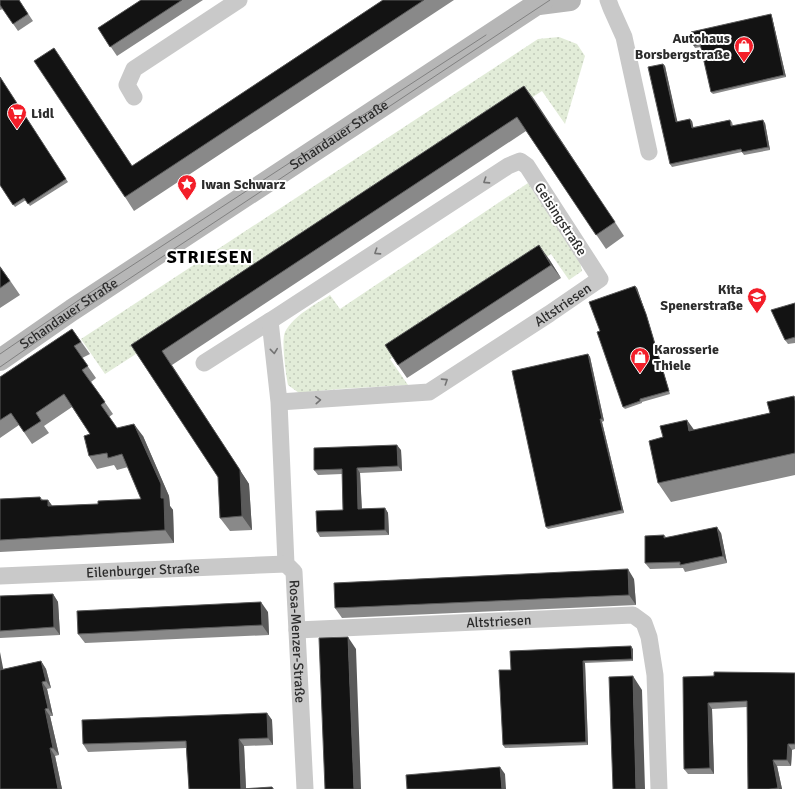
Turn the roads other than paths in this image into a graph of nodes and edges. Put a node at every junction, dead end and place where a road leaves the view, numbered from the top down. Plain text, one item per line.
1 (239, 0) edge
2 (570, 0) edge
3 (608, 0) edge
4 (541, 2) edge
5 (134, 96) dead end
6 (649, 152) dead end
7 (600, 279) joint
8 (270, 321) junction
9 (0, 360) edge
10 (204, 363) dead end
11 (279, 402) junction
12 (286, 564) junction
13 (0, 576) edge
14 (297, 630) junction
15 (305, 789) edge
16 (659, 789) edge

1 - 5 street
2 - 4 main road, Schandauer Straße
3 - 6 street
4 - 9 main road, Schandauer Straße
7 -> 8 street, Geisingstraße
11 -> 7 street, Altstriesen
8 - 10 street
8 -> 11 street
11 - 12 street, Rosa-Menzer-Straße
12 - 13 street, Eilenburger Straße
12 - 14 street, Rosa-Menzer-Straße
14 - 15 street, Rosa-Menzer-Straße
14 - 16 street, Altstriesen

